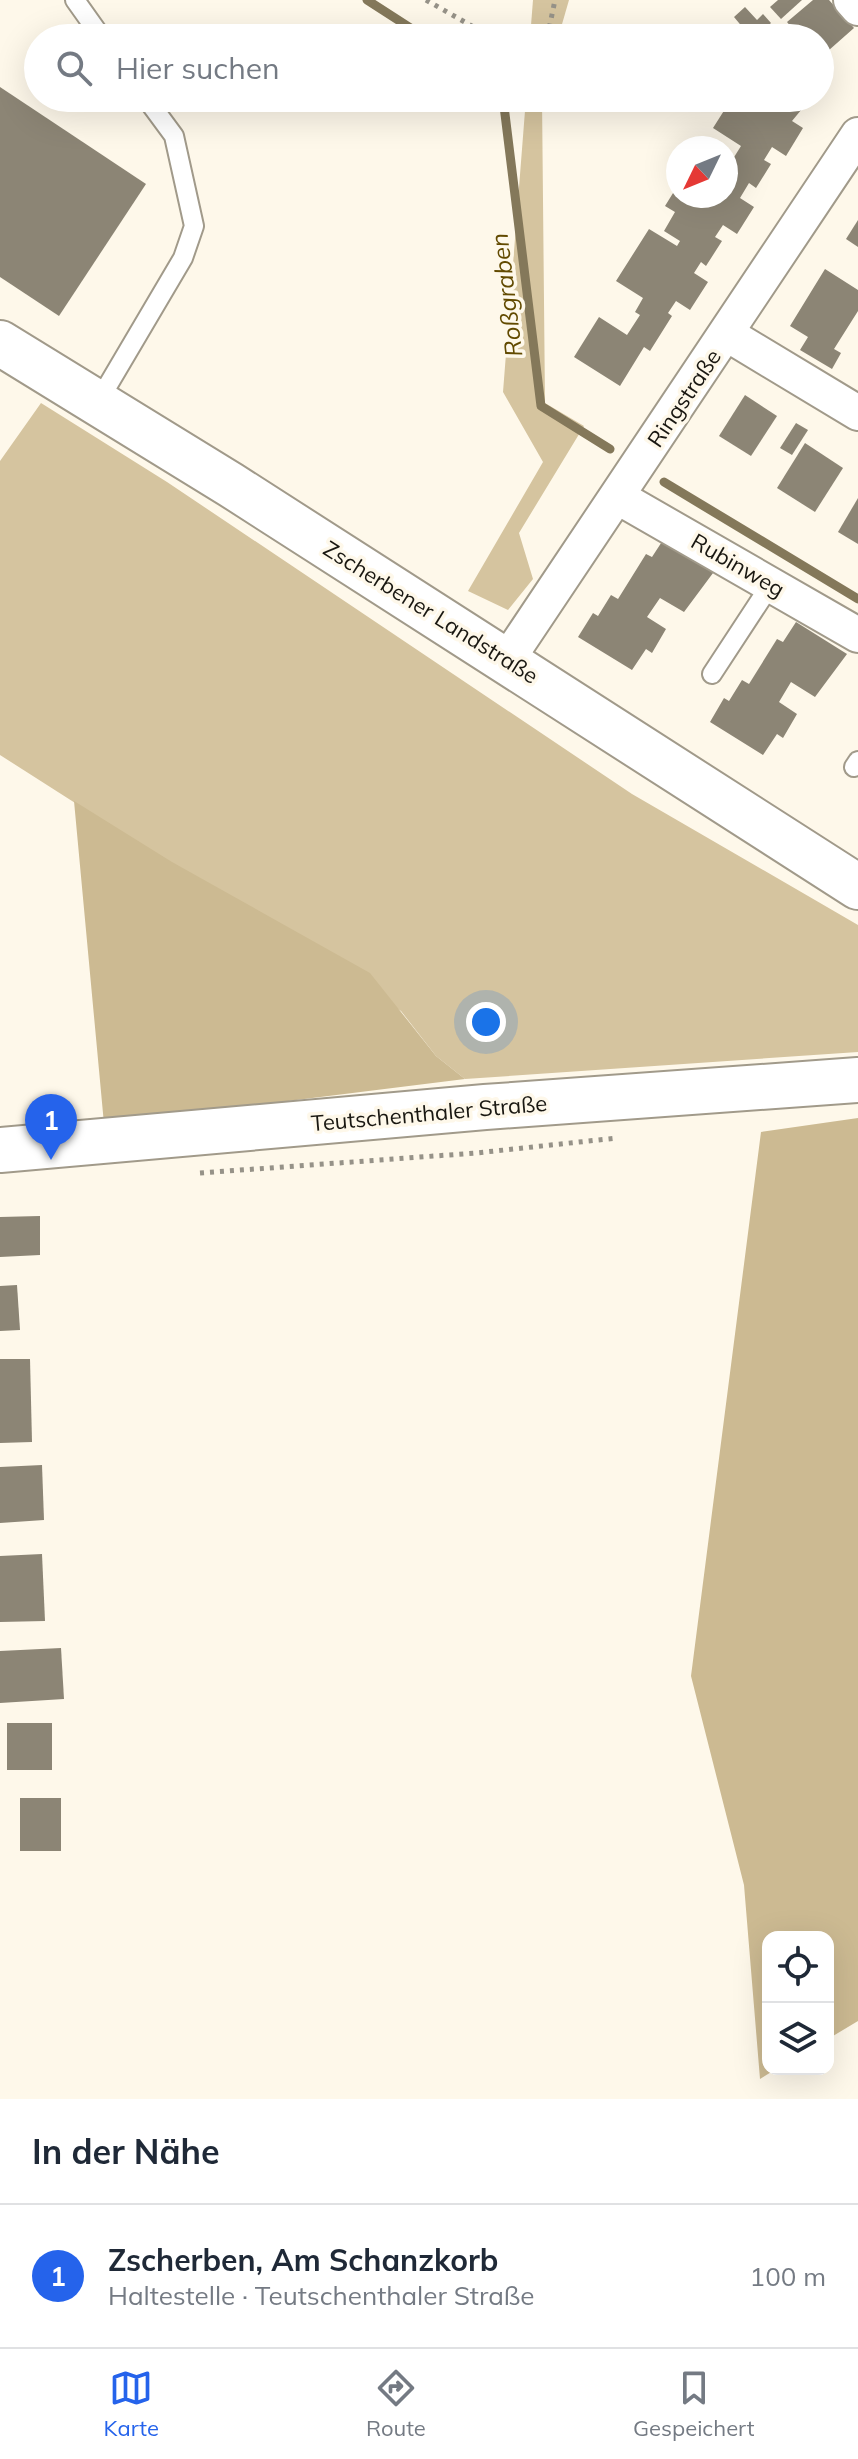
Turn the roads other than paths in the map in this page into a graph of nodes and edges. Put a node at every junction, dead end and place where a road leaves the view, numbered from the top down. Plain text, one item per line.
1 (75, 0) edge
2 (851, 0) edge
3 (858, 8) edge
4 (92, 24) edge
5 (156, 112) edge
6 (858, 135) edge
7 (727, 334) junction
8 (0, 343) edge
9 (96, 405) junction
10 (858, 413) edge
11 (618, 497) junction
12 (771, 584) junction
13 (858, 635) edge
14 (507, 660) junction
15 (712, 674) dead end
16 (858, 887) edge
17 (858, 1080) edge
18 (0, 1150) edge

1 - 4 lane
2 - 3 street
5 - 9 lane
6 - 7 street, Ringstraße
7 - 10 street
7 - 11 street, Ringstraße
8 - 9 street, Zscherbener Landstraße
9 - 14 street, Zscherbener Landstraße
11 - 12 street, Rubinweg
11 - 14 street, Ringstraße
12 - 13 street, Rubinweg
12 - 15 lane
14 - 16 street, Zscherbener Landstraße
17 - 18 street, Teutschenthaler Straße

